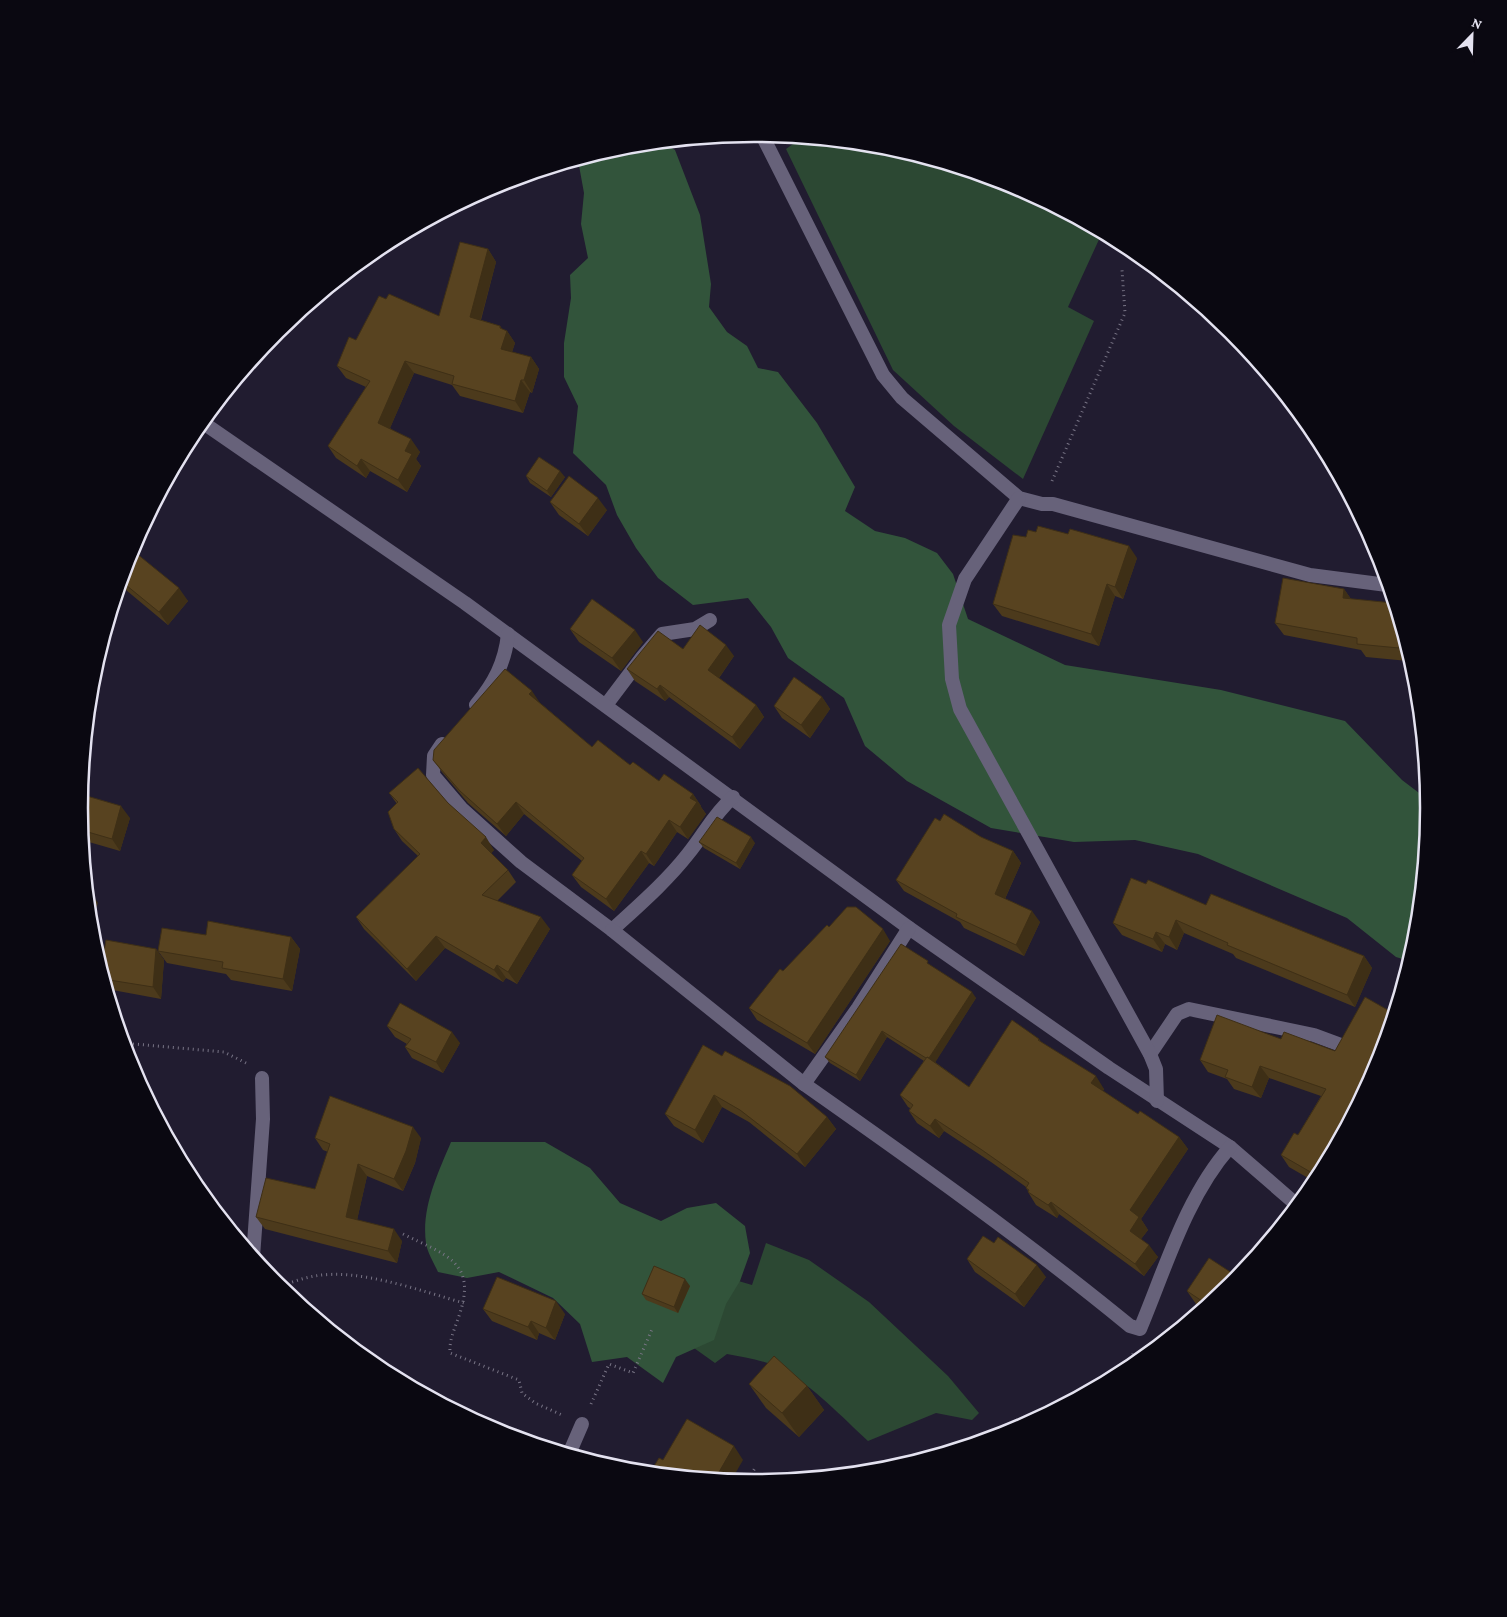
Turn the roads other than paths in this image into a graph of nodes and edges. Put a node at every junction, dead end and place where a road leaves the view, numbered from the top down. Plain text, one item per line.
1 (766, 143) edge
2 (208, 426) edge
3 (1019, 498) junction
4 (1380, 584) edge
5 (710, 620) dead end
6 (508, 634) junction
7 (606, 705) junction
8 (464, 719) edge
9 (450, 734) edge
10 (733, 797) junction
11 (909, 928) junction
12 (612, 930) junction
13 (1341, 1045) edge
14 (1150, 1054) junction
15 (262, 1078) road end
16 (804, 1084) junction
17 (1157, 1101) junction
18 (1230, 1147) junction
19 (1292, 1200) edge
20 (254, 1249) edge
21 (582, 1424) road end
22 (571, 1449) edge

1 - 3 street
2 - 6 street
3 - 4 street
3 - 14 street
5 - 7 street
6 - 7 street
6 - 8 street
7 - 10 street
9 - 12 street
10 - 11 street
10 - 12 street
11 - 16 street
11 - 17 street
12 - 16 street
13 - 14 street
14 - 17 street
15 - 20 street
16 - 18 street
17 - 18 street
18 - 19 street
21 - 22 street

